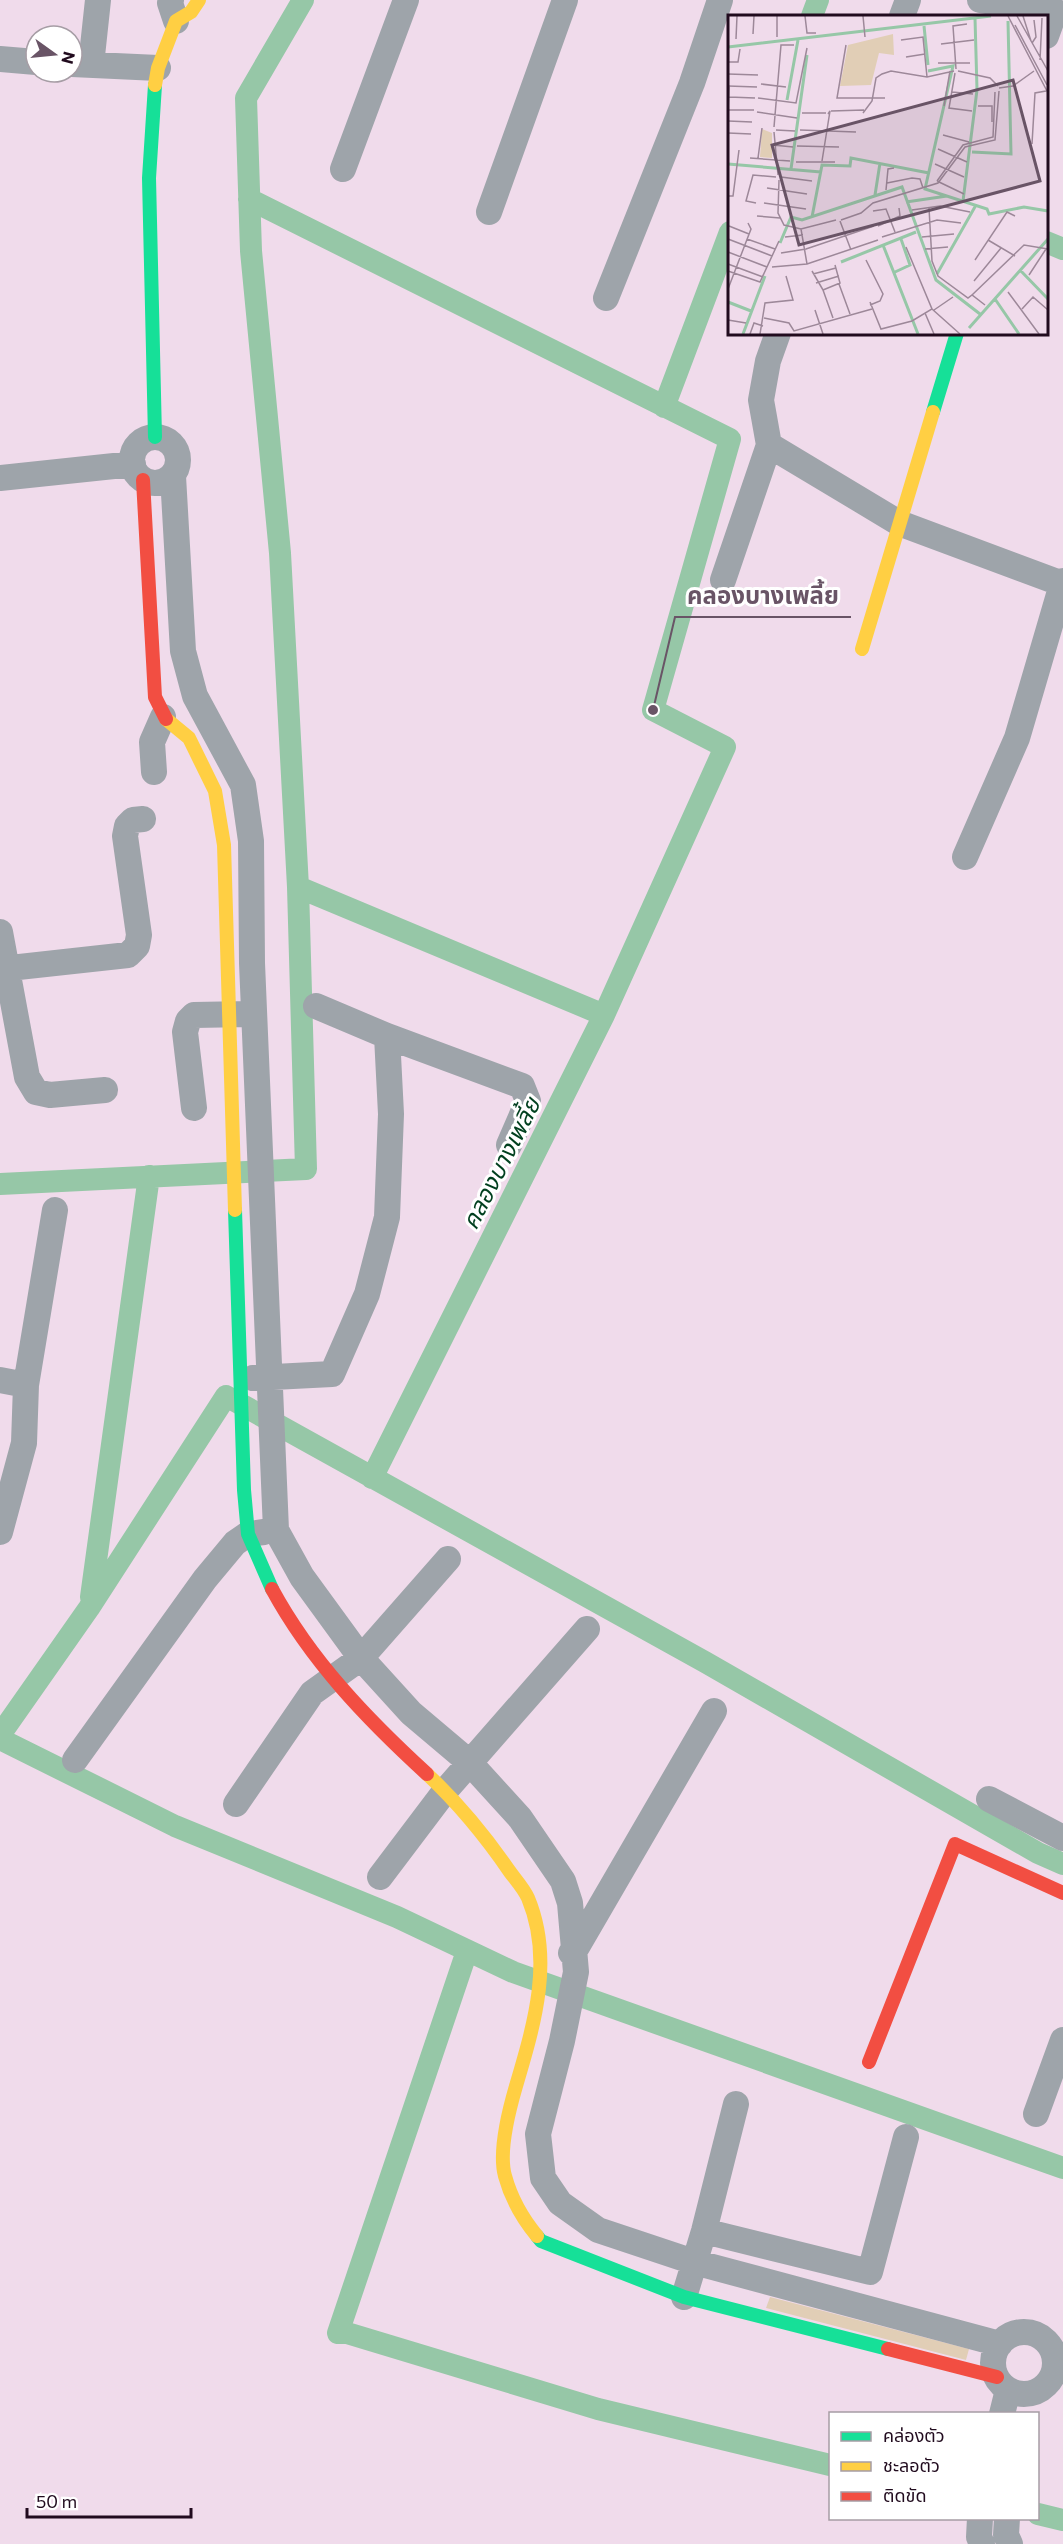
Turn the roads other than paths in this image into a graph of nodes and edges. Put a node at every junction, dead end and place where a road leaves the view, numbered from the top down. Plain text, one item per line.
1 (98, 0) edge
2 (199, 0) edge
3 (406, 0) edge
4 (565, 0) edge
5 (720, 0) edge
6 (908, 0) edge
7 (980, 0) edge
8 (174, 11) edge
9 (1059, 13) edge
10 (902, 15) edge
11 (1048, 34) edge
12 (84, 53) edge
13 (0, 59) edge
14 (24, 61) edge
15 (84, 64) edge
16 (158, 68) junction
17 (343, 169) dead end
18 (489, 212) dead end
19 (606, 298) dead end
20 (778, 334) edge
21 (957, 334) edge
22 (154, 437) junction
23 (769, 445) junction
24 (138, 472) junction
25 (173, 476) junction
26 (0, 478) edge
27 (899, 523) junction
28 (723, 580) dead end
29 (1063, 583) edge
30 (862, 649) dead end
31 (164, 717) junction
32 (154, 772) dead end
33 (143, 819) dead end
34 (965, 857) dead end
35 (0, 932) edge
36 (3, 968) edge
37 (316, 1006) dead end
38 (242, 1014) junction
39 (387, 1036) junction
40 (105, 1090) dead end
41 (194, 1108) dead end
42 (509, 1145) dead end
43 (55, 1210) dead end
44 (0, 1380) edge
45 (26, 1385) junction
46 (241, 1387) junction
47 (270, 1387) junction
48 (276, 1530) junction
49 (0, 1532) edge
50 (248, 1534) junction
51 (448, 1559) dead end
52 (587, 1629) dead end
53 (361, 1658) junction
54 (332, 1679) junction
55 (714, 1711) dead end
56 (75, 1760) dead end
57 (470, 1762) junction
58 (445, 1791) junction
59 (989, 1798) dead end
60 (236, 1804) dead end
61 (1063, 1838) edge
62 (380, 1877) dead end
63 (1063, 1893) edge
64 (575, 1962) junction
65 (542, 1964) junction
66 (1063, 2040) edge
67 (869, 2062) dead end
68 (735, 2104) dead end
69 (1036, 2114) dead end
70 (906, 2137) dead end
71 (704, 2231) junction
72 (694, 2262) junction
73 (684, 2297) junction
74 (1053, 2333) edge
75 (1000, 2344) junction
76 (1024, 2392) edge

1 - 12 street
2 - 8 street
3 - 17 street
4 - 18 street
5 - 19 street
6 - 10 street
7 - 9 street
8 - 16 street
9 - 11 street
13 - 14 street
15 - 16 street
16 - 22 street
20 - 23 street
21 - 27 street
22 - 24 street
22 - 25 street
23 - 27 street
23 - 28 street
24 - 25 street
24 - 26 street
24 - 31 street
25 - 38 street
27 - 29 street
27 - 30 street
29 - 34 street
31 - 32 street
31 - 38 street
33 - 36 street
35 - 36 street
36 - 40 street
37 - 39 street
38 - 41 street
38 - 46 street
38 - 47 street
39 - 42 street
39 - 47 street
43 - 45 street
44 - 45 street
45 - 49 street
46 - 47 street
46 - 50 street
47 - 48 street
48 - 50 street
48 - 53 street
50 - 54 street
50 - 56 street
51 - 53 street
52 - 57 street
53 - 54 street
53 - 57 street
54 - 58 street
54 - 60 street
55 - 64 street
57 - 58 street
57 - 64 street
58 - 62 street
58 - 65 street
59 - 61 street
63 - 67 street
64 - 65 street
64 - 72 street
65 - 73 street
66 - 69 street
68 - 71 street
70 - 71 street
71 - 72 street
72 - 73 street
72 - 75 street
73 - 76 street
74 - 75 street
74 - 76 street
75 - 76 street

